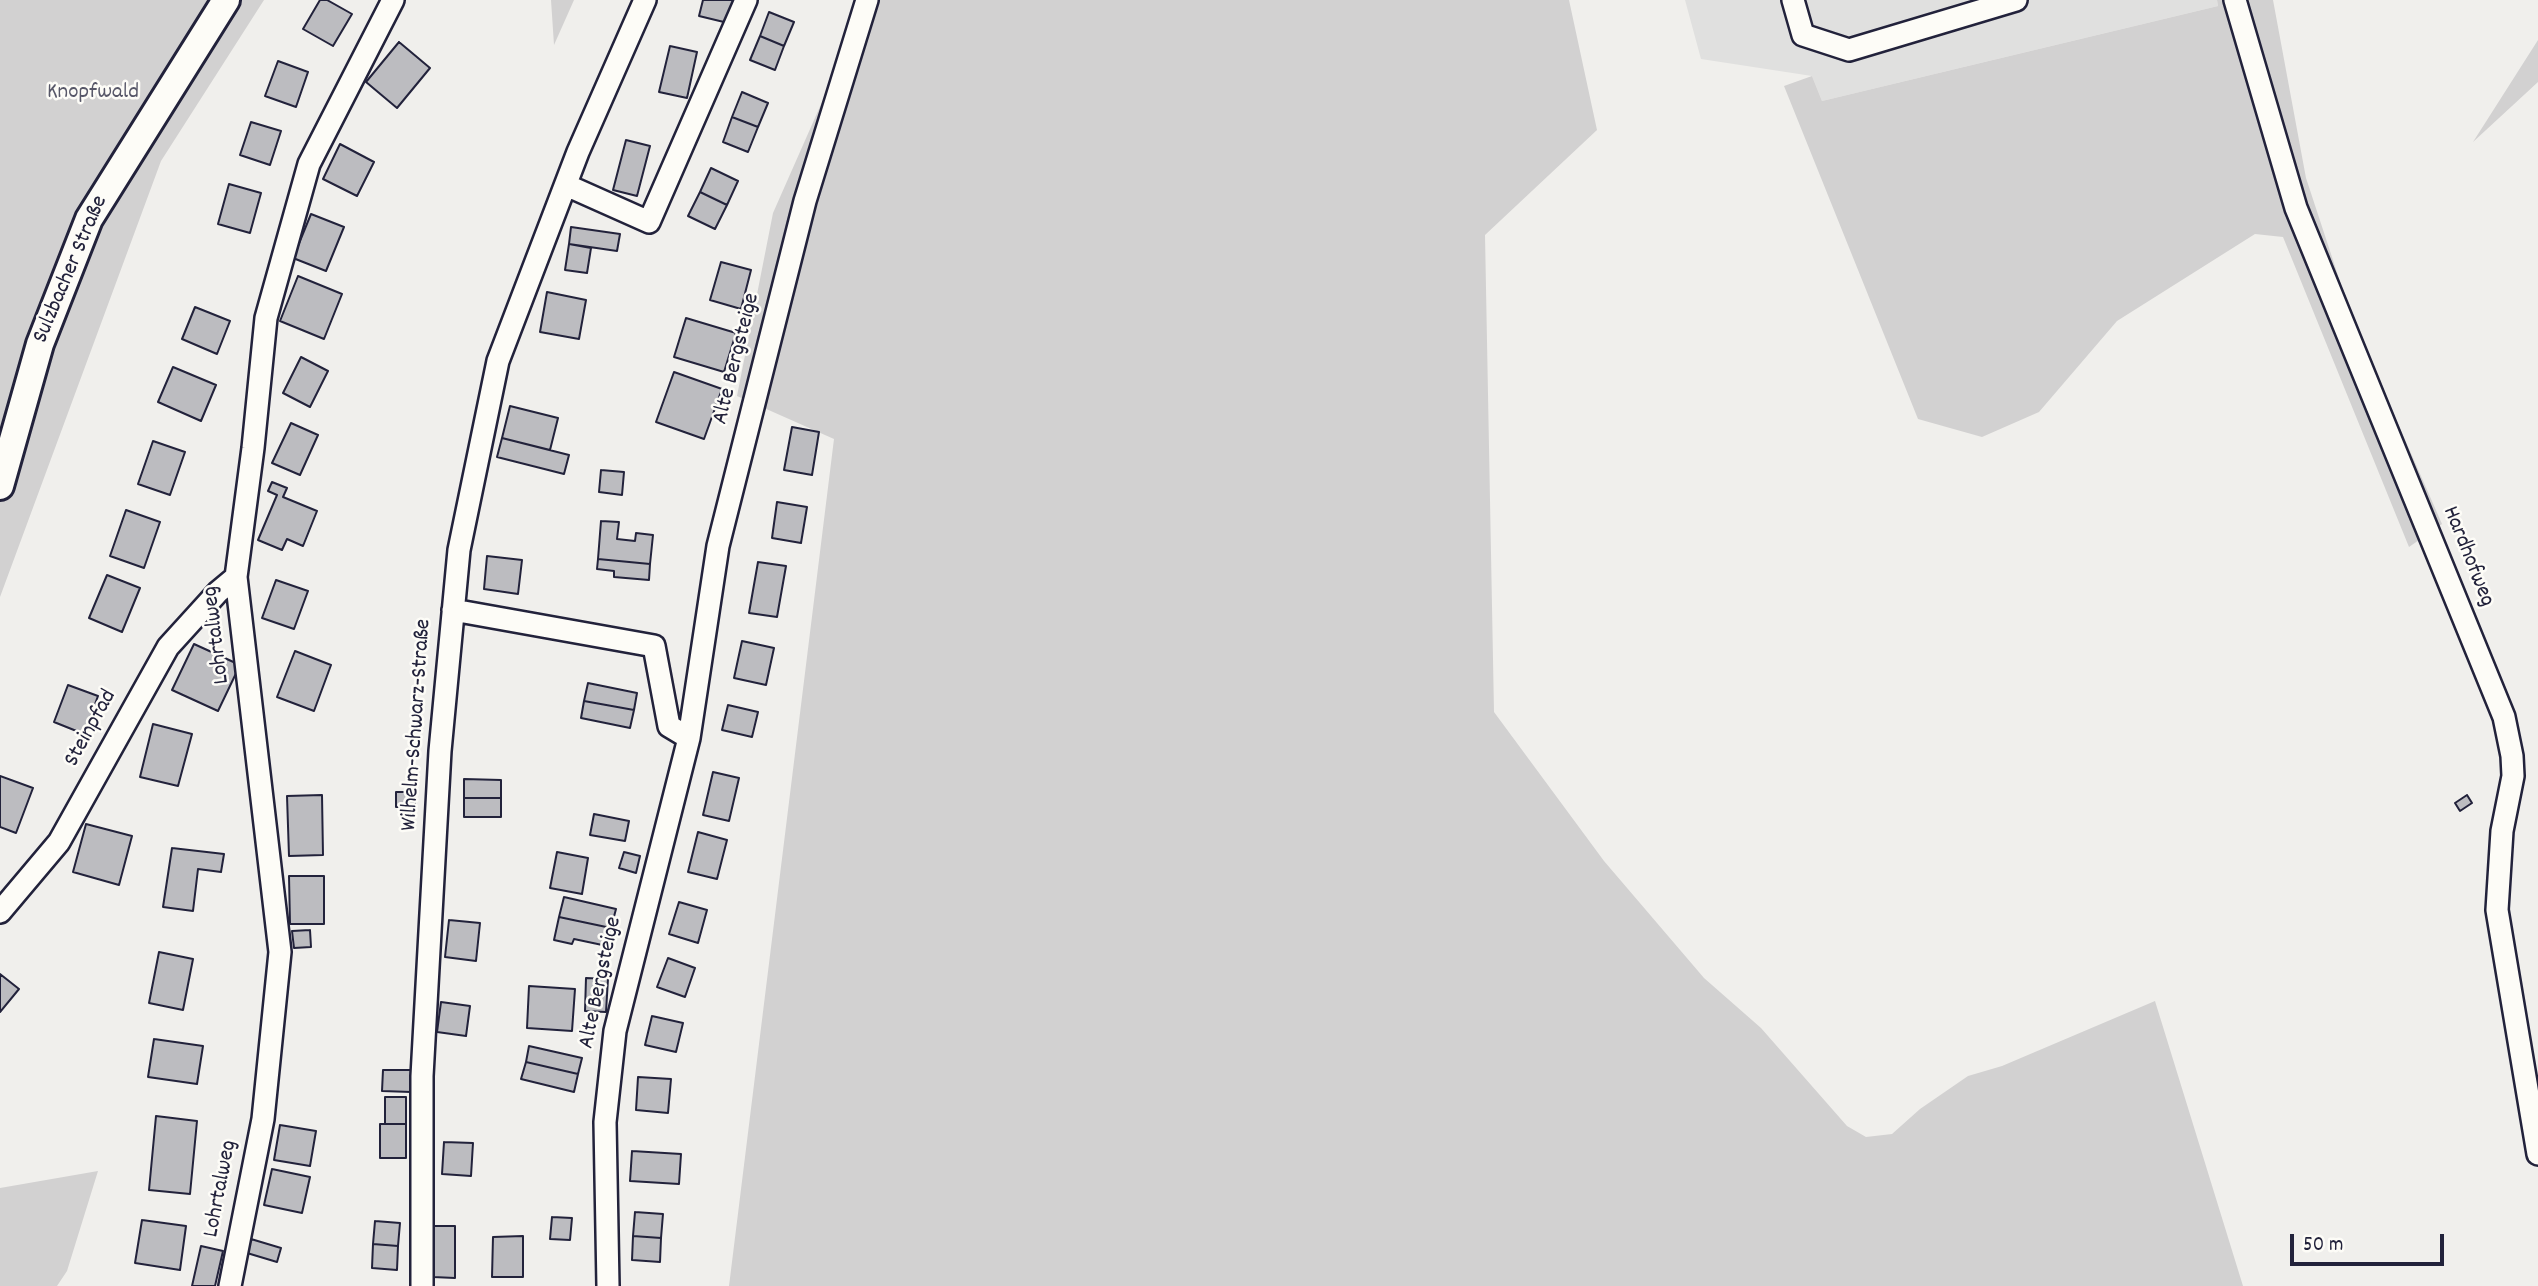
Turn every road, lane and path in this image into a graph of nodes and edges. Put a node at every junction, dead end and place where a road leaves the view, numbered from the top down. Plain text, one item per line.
1 (226, 0) edge
2 (393, 0) edge
3 (645, 0) edge
4 (746, 0) edge
5 (867, 0) edge
6 (1793, 0) edge
7 (2016, 0) edge
8 (2235, 0) edge
9 (566, 185) junction
10 (0, 486) edge
11 (236, 577) junction
12 (453, 610) junction
13 (689, 738) junction
14 (0, 912) edge
15 (2538, 1154) edge
16 (230, 1286) edge
17 (422, 1286) edge
18 (608, 1286) edge

1 - 10 main road, Sulzbacher Straße
2 - 11 street, Lohrtalweg
3 - 9 street, Wilhelm-Schwarz-Straße
4 - 9 street
5 - 13 street, Alte Bergsteige
6 - 7 street
8 - 15 street, Hardhofweg
9 - 12 street, Wilhelm-Schwarz-Straße
11 - 14 street, Steinpfad
11 - 16 street, Lohrtalweg
12 - 13 street
12 - 17 street, Wilhelm-Schwarz-Straße
13 - 18 street, Alte Bergsteige

